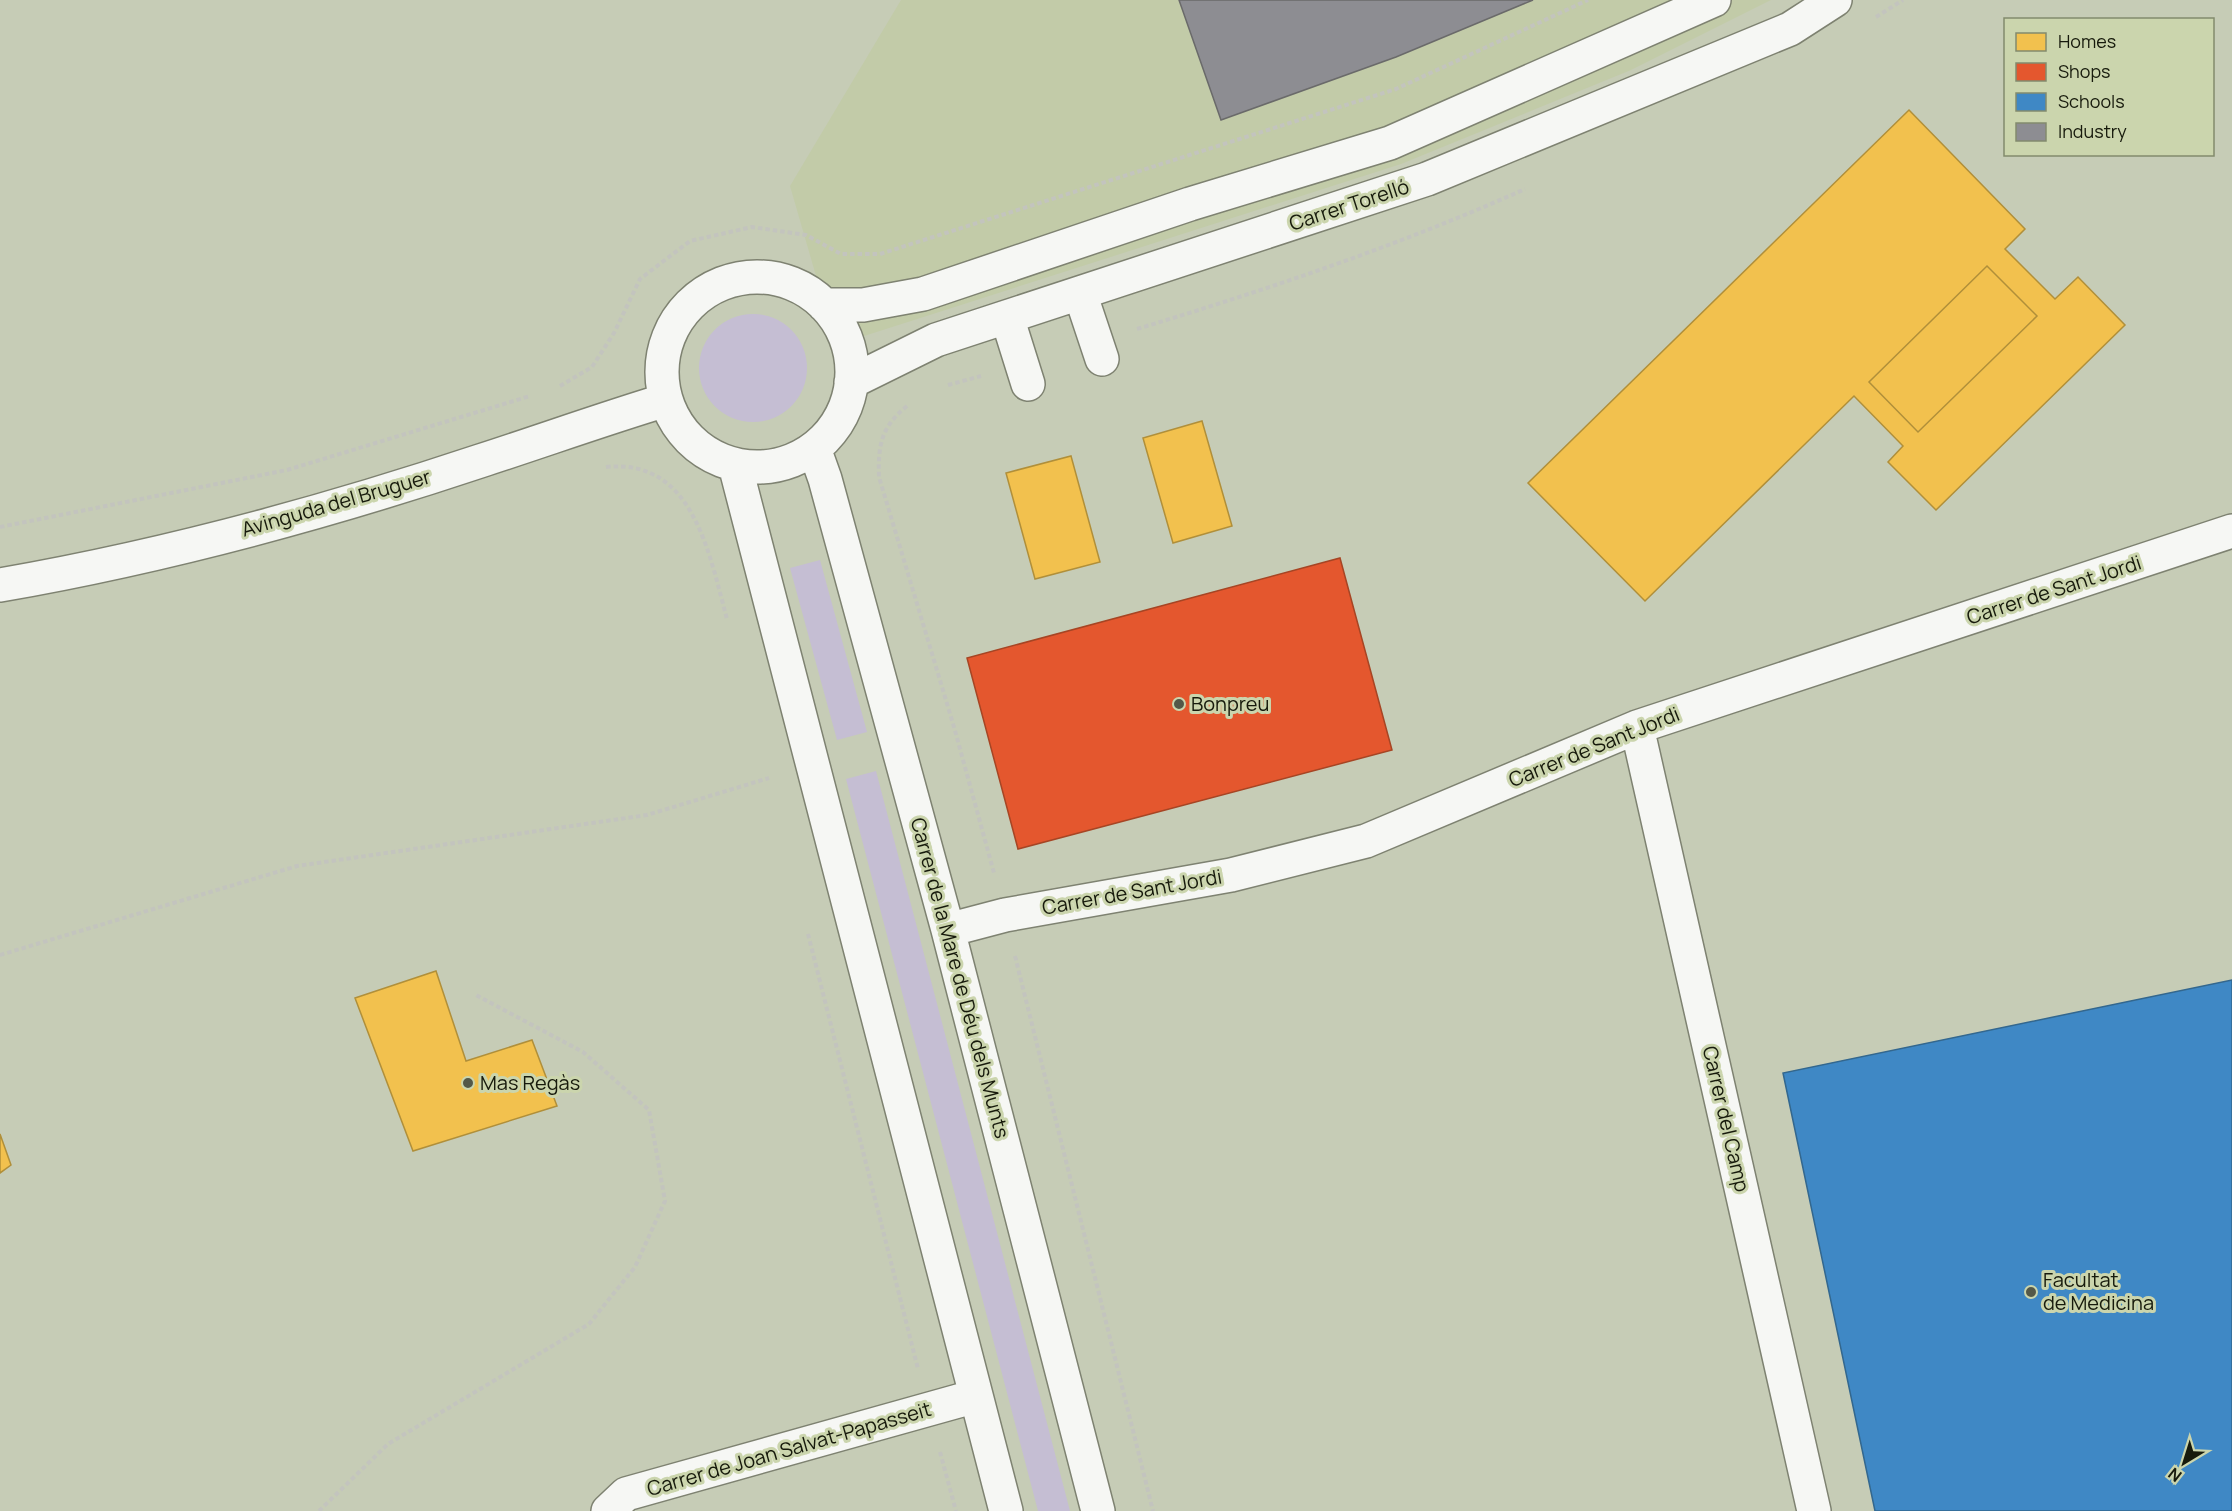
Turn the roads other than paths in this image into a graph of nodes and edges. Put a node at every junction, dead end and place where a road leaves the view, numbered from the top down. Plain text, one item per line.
1 (1714, 0) edge
2 (1835, 0) edge
3 (1080, 292) junction
4 (824, 305) junction
5 (1007, 317) junction
6 (1102, 359) dead end
7 (851, 382) junction
8 (1028, 384) dead end
9 (666, 400) junction
10 (814, 448) junction
11 (735, 465) junction
12 (2232, 531) edge
13 (0, 585) edge
14 (1637, 727) junction
15 (948, 930) junction
16 (976, 1396) junction
17 (622, 1505) edge
18 (1006, 1511) edge
19 (1098, 1511) edge
20 (1814, 1511) edge

1 - 4 street
2 - 3 street, Carrer Torelló
3 - 5 street, Carrer Torelló
3 - 6 street
4 - 7 street
4 - 9 street
5 - 7 street, Carrer Torelló
5 - 8 street
7 - 10 street
9 - 11 street
9 - 13 street, Avinguda del Bruguer
10 - 11 street
10 - 15 street, Carrer de la Mare de Déu dels Munts
11 - 16 street
12 - 14 street, Carrer de Sant Jordi
14 - 15 street, Carrer de Sant Jordi
14 - 20 street, Carrer del Camp
15 - 19 street, Carrer de la Mare de Déu dels Munts
16 - 17 street, Carrer de Joan Salvat-Papasseit
16 - 18 street

